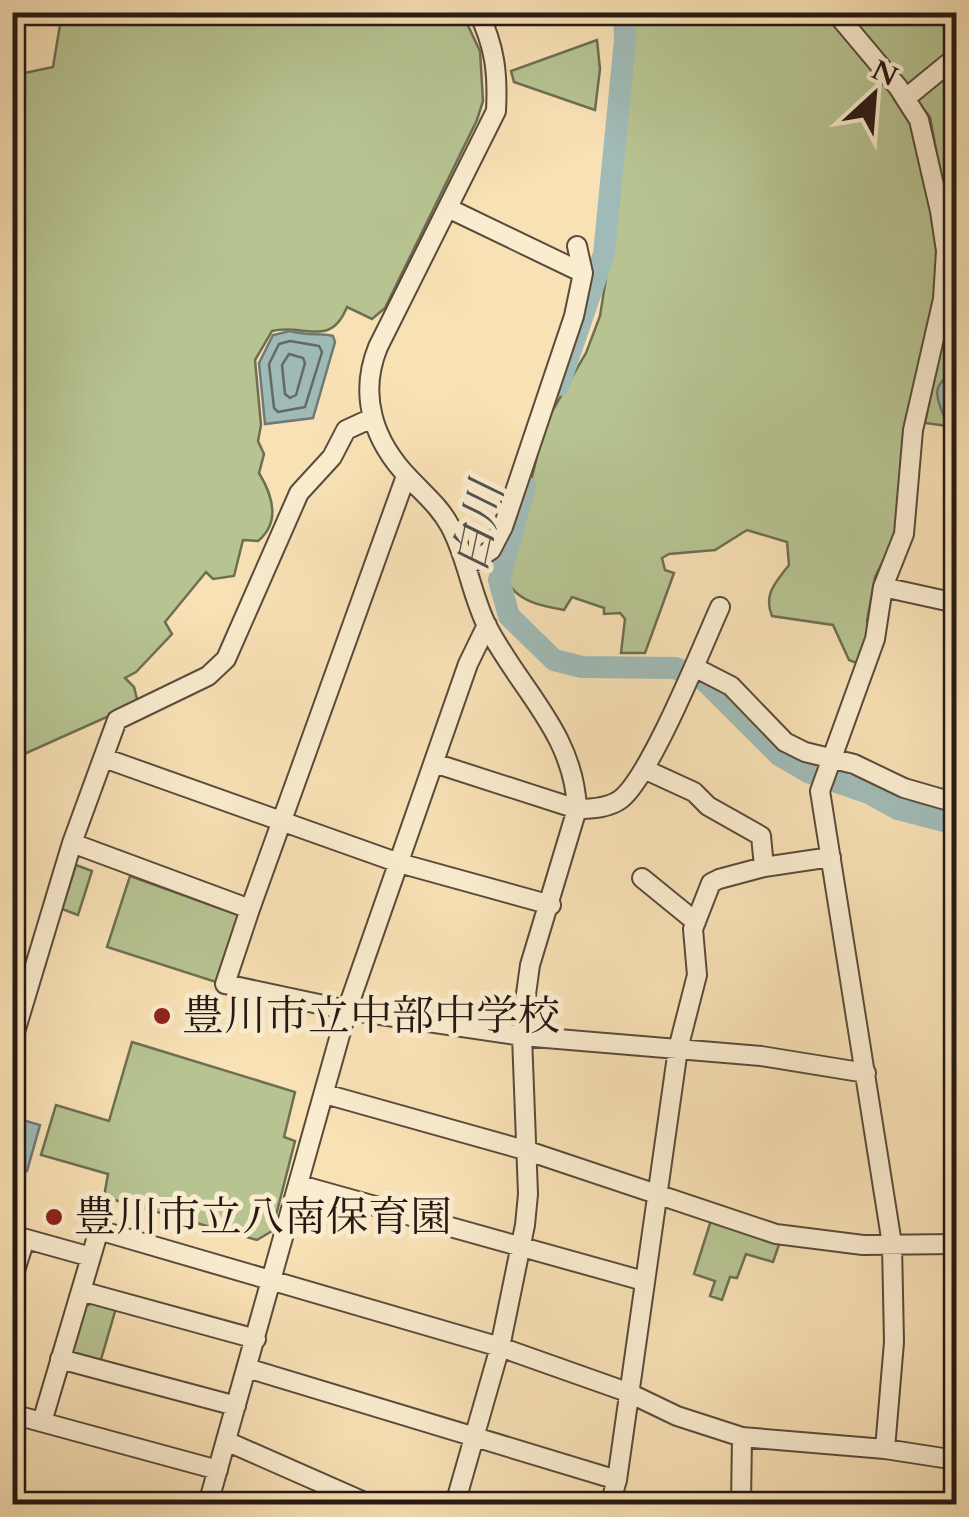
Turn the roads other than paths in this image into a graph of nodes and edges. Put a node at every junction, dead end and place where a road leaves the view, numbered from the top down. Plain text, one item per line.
1 (478, 12) edge
2 (835, 12) edge
3 (956, 57) edge
4 (906, 98) junction
5 (450, 209) junction
6 (576, 246) dead end
7 (583, 273) junction
8 (372, 418) junction
9 (406, 476) junction
10 (468, 565) junction
11 (883, 588) junction
12 (956, 604) edge
13 (720, 607) dead end
14 (487, 625) junction
15 (694, 667) junction
16 (104, 758) junction
17 (832, 761) junction
18 (434, 763) junction
19 (644, 768) junction
20 (956, 802) edge
21 (577, 809) junction
22 (280, 822) junction
23 (72, 843) junction
24 (831, 857) junction
25 (399, 863) junction
26 (764, 867) junction
27 (642, 878) dead end
28 (550, 904) junction
29 (250, 909) junction
30 (696, 922) junction
31 (347, 1010) junction
32 (522, 1036) junction
33 (12, 1042) edge
34 (678, 1049) junction
35 (866, 1073) junction
36 (325, 1094) junction
37 (528, 1151) junction
38 (300, 1185) junction
39 (657, 1195) junction
40 (19, 1237) edge
41 (892, 1244) junction
42 (956, 1244) edge
43 (520, 1246) junction
44 (91, 1257) junction
45 (12, 1280) edge
46 (273, 1280) junction
47 (644, 1280) junction
48 (82, 1290) junction
49 (256, 1339) junction
50 (500, 1347) junction
51 (60, 1359) junction
52 (247, 1368) junction
53 (628, 1392) junction
54 (236, 1406) junction
55 (12, 1414) edge
56 (42, 1422) junction
57 (742, 1437) junction
58 (475, 1438) junction
59 (226, 1441) junction
60 (885, 1449) junction
61 (956, 1460) edge
62 (218, 1470) junction
63 (616, 1480) junction
64 (208, 1504) edge
65 (369, 1504) edge
66 (454, 1504) edge
67 (610, 1504) edge
68 (741, 1504) edge

1 - 5 street
2 - 4 street
3 - 4 street
4 - 11 street
5 - 7 street
5 - 8 street
6 - 7 street
7 - 10 street
8 - 9 street
8 - 16 street
9 - 10 street
9 - 22 street
10 - 14 street
11 - 12 street
11 - 17 street
13 - 15 street
14 - 18 street
14 - 21 street
15 - 17 street
15 - 19 street
16 - 22 street
16 - 23 street
17 - 20 street
17 - 24 street
18 - 21 street
18 - 25 street
19 - 21 street
19 - 26 street
21 - 28 street
22 - 25 street
22 - 29 street
23 - 29 street
23 - 33 street
24 - 26 street
24 - 35 street
25 - 28 street
25 - 31 street
26 - 30 street
27 - 30 street
28 - 32 street
29 - 31 street
30 - 34 street
31 - 32 street
31 - 36 street
32 - 34 street
32 - 37 street
34 - 35 street
34 - 39 street
35 - 41 street
36 - 37 street
36 - 38 street
37 - 39 street
37 - 43 street
38 - 43 street
38 - 46 street
39 - 41 street
39 - 47 street
40 - 44 street
40 - 45 street
41 - 42 street
41 - 60 street
43 - 47 street
43 - 50 street
44 - 46 street
44 - 48 street
46 - 49 street
46 - 50 street
47 - 53 street
48 - 49 street
48 - 51 street
49 - 52 street
50 - 53 street
50 - 58 street
51 - 54 street
51 - 56 street
52 - 54 street
52 - 58 street
53 - 57 street
53 - 63 street
54 - 59 street
55 - 56 street
56 - 62 street
57 - 60 street
57 - 68 street
58 - 63 street
58 - 66 street
59 - 62 street
59 - 65 street
60 - 61 street
62 - 64 street
63 - 67 street

